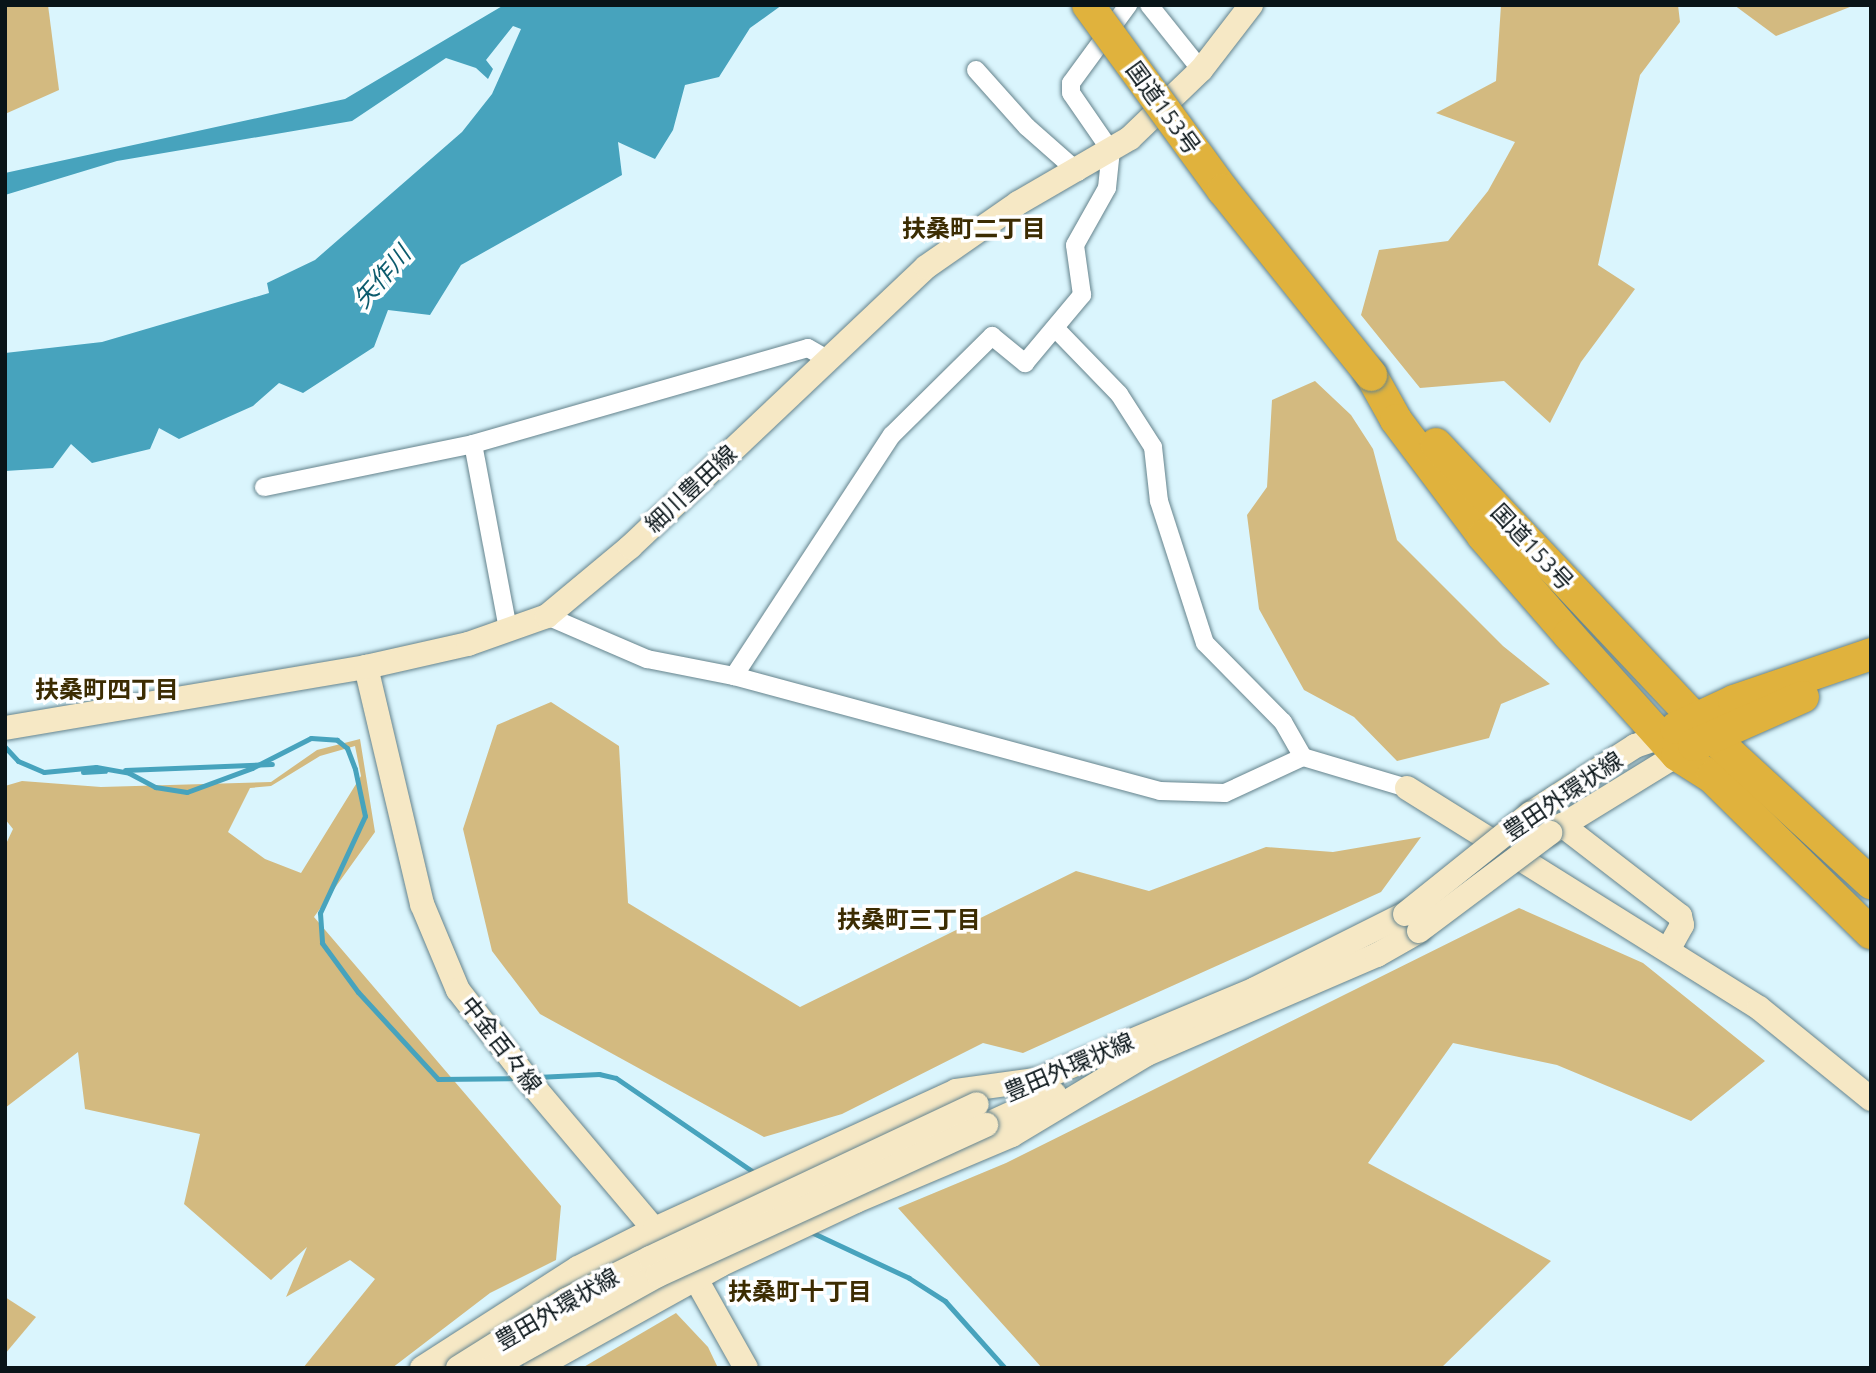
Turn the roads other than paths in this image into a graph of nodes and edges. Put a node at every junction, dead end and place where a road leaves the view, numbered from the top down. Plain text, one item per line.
1 (1088, 5) edge
2 (1128, 5) edge
3 (1149, 5) edge
4 (1251, 5) edge
5 (976, 70) dead end
6 (1201, 70) junction
7 (1111, 151) junction
8 (1078, 172) junction
9 (1057, 330) junction
10 (827, 359) junction
11 (1371, 375) junction
12 (473, 444) junction
13 (264, 487) dead end
14 (547, 616) junction
15 (508, 629) junction
16 (1871, 654) edge
17 (366, 667) junction
18 (1871, 674) edge
19 (734, 677) junction
20 (6, 727) edge
21 (1702, 727) junction
22 (1669, 746) junction
23 (1303, 757) junction
24 (1406, 788) joint
25 (1556, 829) junction
26 (1871, 883) edge
27 (1412, 922) junction
28 (1871, 933) edge
29 (1669, 948) junction
30 (1147, 1054) junction
31 (1041, 1079) junction
32 (1871, 1099) edge
33 (981, 1115) junction
34 (655, 1229) junction
35 (696, 1279) junction
36 (422, 1368) edge
37 (458, 1368) edge
38 (492, 1368) edge
39 (535, 1368) edge
40 (746, 1368) edge

1 - 11 highway, 国道153号, bridge
2 - 7 street
3 - 6 street
4 - 6 street, 細川豊田線
5 - 8 street
6 - 7 street, 細川豊田線
7 - 8 street, 細川豊田線
7 - 9 street
8 - 10 street, 細川豊田線
9 - 19 street
9 - 23 street
10 - 12 street
10 - 14 street, 細川豊田線
11 - 21 highway, 国道153号
11 - 22 highway, 国道153号
12 - 13 street
12 - 15 street
14 - 15 street, 細川豊田線
14 - 19 street
15 - 17 street, 細川豊田線
16 - 21 highway
17 - 20 street, 細川豊田線
17 - 34 street, 中金百々線
18 - 21 highway
19 - 23 street
21 - 22 highway
21 - 26 highway, 国道153号
22 - 25 street, 豊田外環状線
22 - 27 street, 豊田外環状線, bridge
22 - 28 highway, 国道153号
23 - 24 street
24 - 29 street
25 - 27 street, 豊田外環状線, bridge
25 - 29 street
27 - 30 street, 豊田外環状線
27 - 31 street, 豊田外環状線
29 - 32 street
30 - 33 street, 豊田外環状線
30 - 35 street
31 - 33 street, 豊田外環状線
31 - 34 street
33 - 37 street, 豊田外環状線, bridge
33 - 38 street, 豊田外環状線, bridge
34 - 35 street, 中金百々線
34 - 36 street
35 - 39 street
35 - 40 street, 中金百々線

